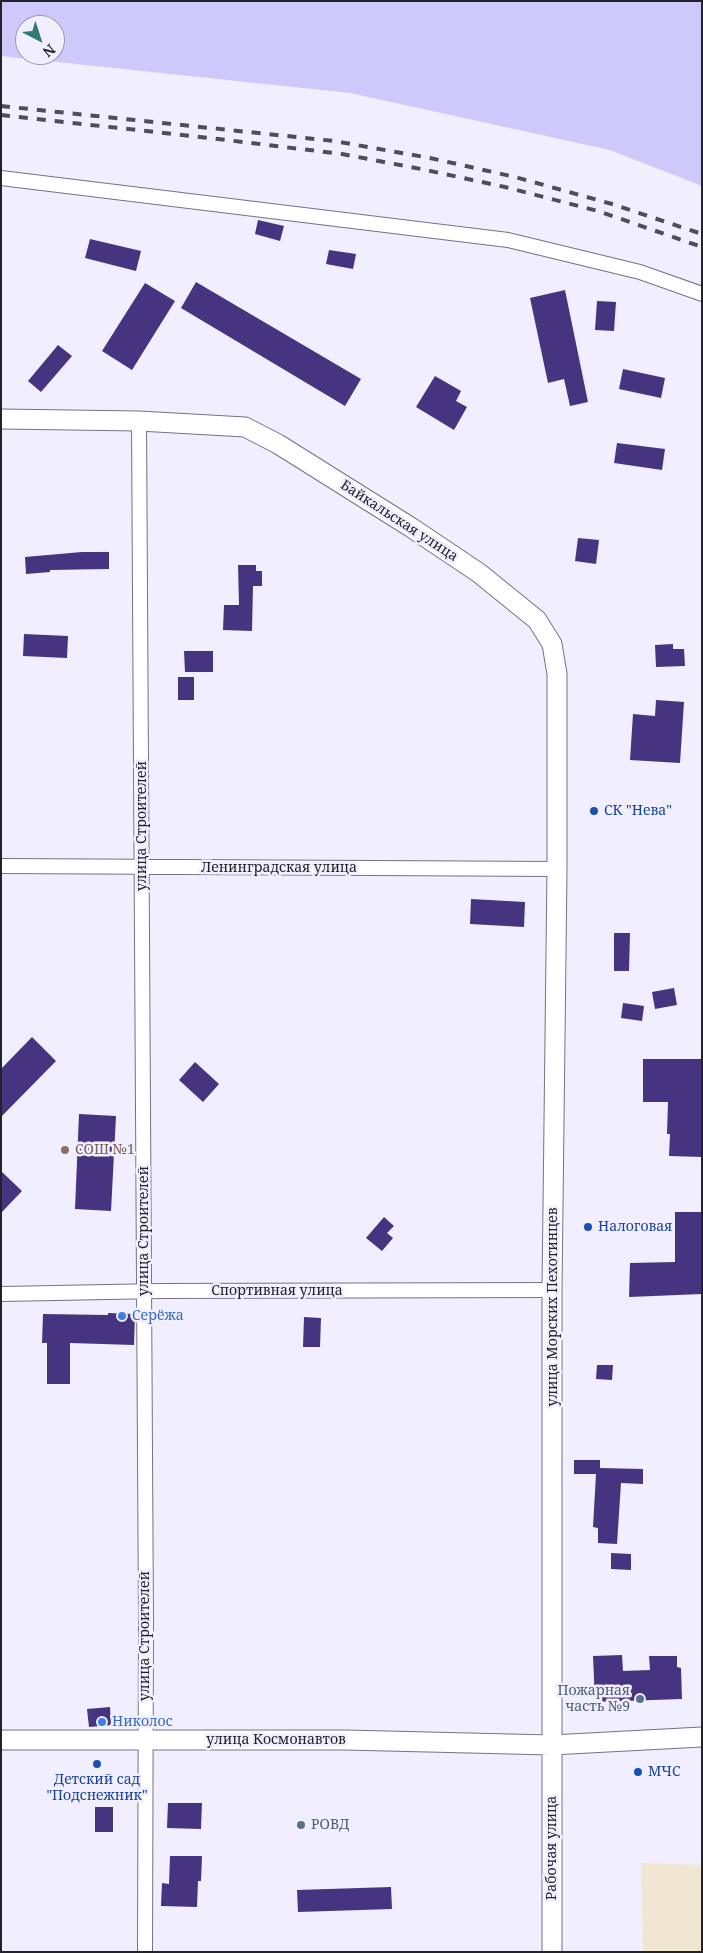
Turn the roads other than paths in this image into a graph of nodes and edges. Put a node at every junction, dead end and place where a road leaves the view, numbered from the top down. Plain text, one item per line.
1 (1, 178) edge
2 (702, 294) edge
3 (1, 419) edge
4 (139, 421) junction
5 (1, 866) edge
6 (142, 867) junction
7 (558, 869) junction
8 (552, 1290) junction
9 (145, 1291) junction
10 (1, 1294) edge
11 (702, 1737) edge
12 (1, 1740) edge
13 (145, 1740) junction
14 (551, 1745) junction
15 (145, 1952) edge
16 (552, 1952) edge

1 - 2 street
3 - 4 street, Байкальская улица
4 - 6 street, улица Строителей
4 - 7 street, Байкальская улица
5 - 6 street, Ленинградская улица
6 - 7 street, Ленинградская улица
6 - 9 street, улица Строителей
7 - 8 street, улица Морских Пехотинцев
8 - 9 street, Спортивная улица
8 - 14 street, улица Морских Пехотинцев
9 - 10 street, Спортивная улица
9 - 13 street, улица Строителей
11 - 14 street, улица Космонавтов
12 - 13 street, улица Космонавтов
13 - 14 street, улица Космонавтов
13 - 15 street, улица Строителей
14 - 16 street, Рабочая улица

